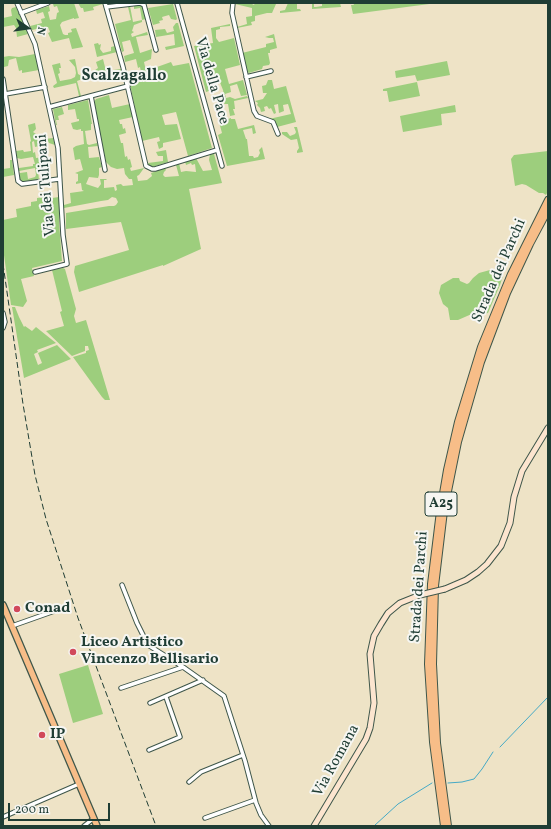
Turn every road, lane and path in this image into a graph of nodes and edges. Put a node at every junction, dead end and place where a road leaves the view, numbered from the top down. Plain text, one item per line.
1 (17, 3) edge
2 (48, 3) edge
3 (177, 3) edge
4 (233, 3) edge
5 (105, 5) edge
6 (21, 13) junction
7 (156, 50) dead end
8 (271, 71) dead end
9 (246, 77) junction
10 (3, 79) edge
11 (128, 86) junction
12 (45, 87) junction
13 (5, 94) junction
14 (91, 96) junction
15 (49, 107) junction
16 (278, 134) dead end
17 (218, 150) junction
18 (222, 166) dead end
19 (105, 170) dead end
20 (59, 179) junction
21 (548, 200) edge
22 (548, 210) edge
23 (35, 272) dead end
24 (3, 312) edge
25 (3, 328) edge
26 (548, 428) edge
27 (122, 585) dead end
28 (3, 605) edge
29 (60, 609) dead end
30 (12, 626) junction
31 (183, 667) junction
32 (203, 680) junction
33 (121, 688) dead end
34 (166, 697) junction
35 (150, 703) dead end
36 (149, 750) dead end
37 (243, 755) junction
38 (189, 782) dead end
39 (79, 784) junction
40 (255, 800) junction
41 (3, 817) edge
42 (94, 818) junction
43 (205, 818) dead end
44 (84, 826) edge
45 (97, 826) edge
46 (269, 826) edge
47 (314, 826) edge
48 (444, 826) edge
49 (448, 826) edge

1 - 6 street, Via dei Tulipani
2 - 6 street
3 - 17 street, Via della Pace
4 - 9 street
5 - 7 street
5 - 11 street
6 - 12 street, Via dei Tulipani
8 - 9 street
9 - 16 street
10 - 13 street
11 - 14 street
11 - 17 street
12 - 13 street
12 - 15 street, Via dei Tulipani
13 - 20 street
14 - 15 street
14 - 19 street
15 - 20 street, Via dei Tulipani
17 - 18 street, Via della Pace
20 - 23 street, Via dei Tulipani
21 - 48 highway, Strada dei Parchi / A25
22 - 49 highway, Strada dei Parchi / A25
24 - 25 street
26 - 47 main road, Via Romana, bridge
27 - 31 street
28 - 30 main road
29 - 30 street
30 - 39 main road
31 - 32 street
31 - 33 street
32 - 34 street
32 - 37 street
34 - 35 street
34 - 36 street
37 - 38 street
37 - 40 street
39 - 41 street
39 - 42 main road
40 - 43 street
40 - 46 street
42 - 44 street
42 - 45 main road

